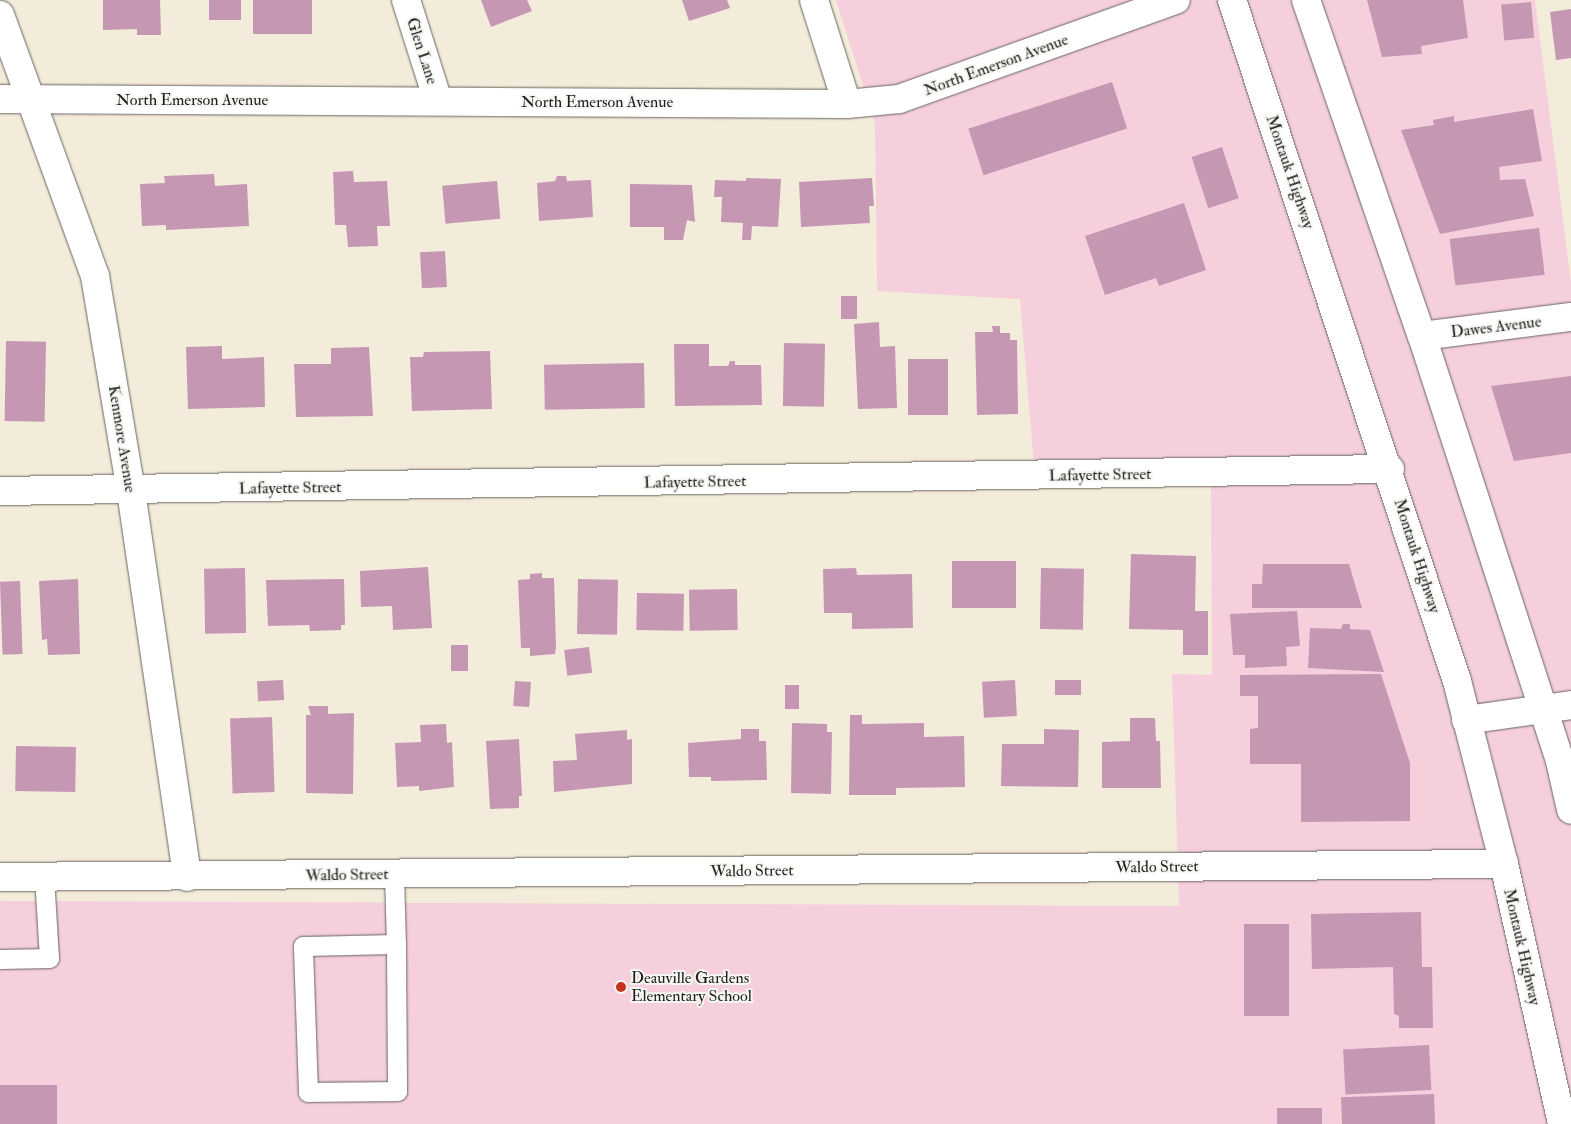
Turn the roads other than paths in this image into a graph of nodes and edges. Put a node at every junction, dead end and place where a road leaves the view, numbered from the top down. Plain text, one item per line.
1 (406, 0) edge
2 (814, 0) edge
3 (1176, 0) edge
4 (1232, 0) edge
5 (1306, 0) edge
6 (0, 15) edge
7 (0, 99) edge
8 (32, 99) junction
9 (438, 101) junction
10 (847, 104) junction
11 (1571, 317) edge
12 (1422, 336) junction
13 (1390, 469) junction
14 (0, 491) edge
15 (131, 491) junction
16 (1571, 705) edge
17 (1543, 710) junction
18 (1466, 720) junction
19 (1571, 810) edge
20 (1504, 864) junction
21 (394, 874) junction
22 (0, 877) edge
23 (44, 877) junction
24 (187, 877) junction
25 (396, 944) junction
26 (0, 959) edge
27 (1563, 1090) edge
28 (1562, 1124) edge

1 - 9 street, Glen Lane
2 - 10 street
3 - 10 street, North Emerson Avenue
4 - 13 street, Montauk Highway
5 - 12 street
6 - 8 street, Kenmore Avenue
7 - 8 street, North Emerson Avenue
8 - 9 street, North Emerson Avenue
8 - 15 street, Kenmore Avenue
9 - 10 street, North Emerson Avenue
11 - 12 street, Dawes Avenue
12 - 17 street
13 - 15 street, Lafayette Street
13 - 18 street, Montauk Highway
14 - 15 street, Lafayette Street
15 - 24 street, Kenmore Avenue
16 - 17 street
17 - 18 street
17 - 19 street
18 - 20 street, Montauk Highway
20 - 21 street, Waldo Street
20 - 27 street, Montauk Highway
21 - 24 street, Waldo Street
21 - 25 lane
22 - 23 street, Waldo Street
23 - 24 street, Waldo Street
23 - 26 lane
25 - 25 lane
27 - 28 street, Montauk Highway

